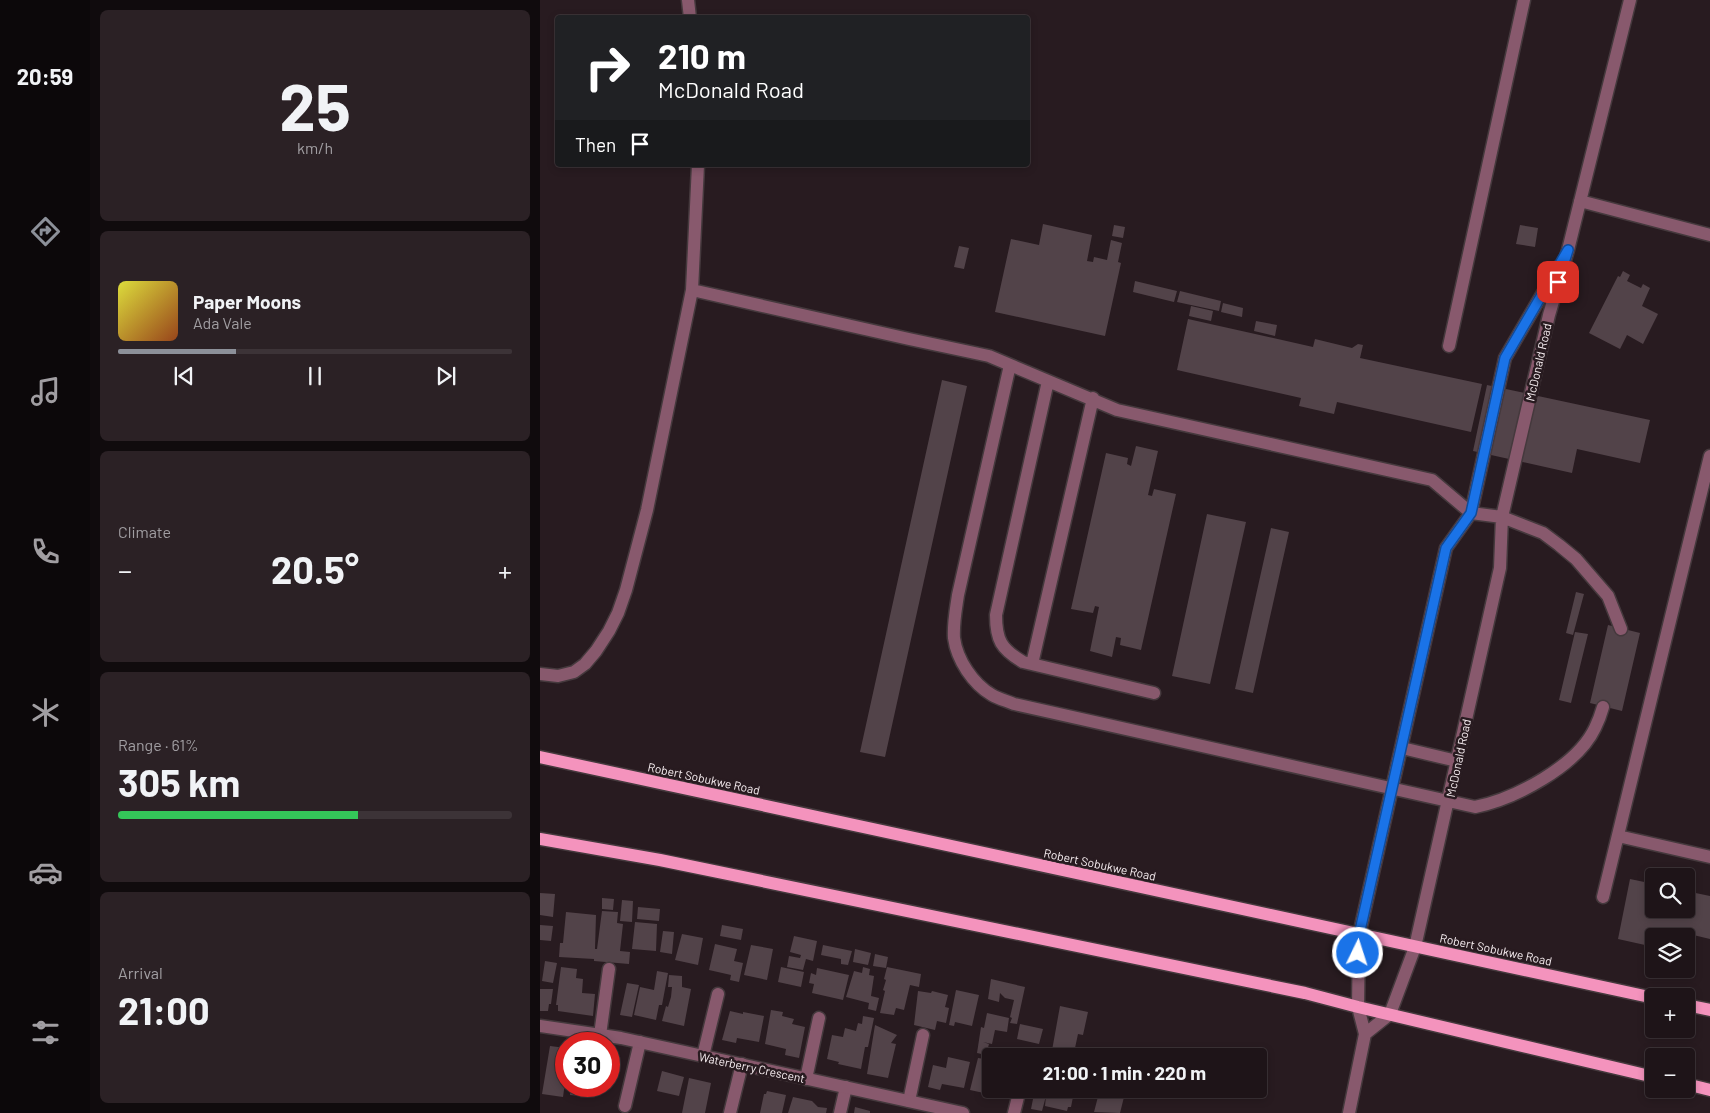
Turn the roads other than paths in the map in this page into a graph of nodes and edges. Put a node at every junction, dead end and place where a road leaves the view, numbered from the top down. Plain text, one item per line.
1 (688, 0) edge
2 (1524, 0) edge
3 (1630, 0) edge
4 (690, 15) edge
5 (698, 167) edge
6 (1580, 201) junction
7 (1710, 235) edge
8 (1568, 250) junction
9 (692, 290) junction
10 (1449, 346) dead end
11 (1010, 365) junction
12 (1048, 381) junction
13 (1093, 398) junction
14 (1710, 456) edge
15 (1471, 513) junction
16 (1502, 518) junction
17 (1621, 629) dead end
18 (1032, 664) junction
19 (540, 674) edge
20 (1154, 694) dead end
21 (1604, 707) dead end
22 (1402, 748) junction
23 (540, 757) edge
24 (1456, 761) junction
25 (1393, 788) junction
26 (1448, 802) junction
27 (1618, 836) junction
28 (540, 840) edge
29 (1710, 857) edge
30 (1603, 897) dead end
31 (1359, 935) junction
32 (1415, 947) junction
33 (609, 969) dead end
34 (718, 994) dead end
35 (1645, 996) edge
36 (1358, 1007) junction
37 (1695, 1007) edge
38 (1710, 1010) edge
39 (1390, 1014) junction
40 (820, 1018) dead end
41 (540, 1026) edge
42 (580, 1032) edge
43 (600, 1032) edge
44 (1366, 1034) junction
45 (923, 1035) dead end
46 (620, 1038) edge
47 (640, 1042) junction
48 (703, 1056) junction
49 (742, 1064) junction
50 (1645, 1075) edge
51 (806, 1078) junction
52 (1695, 1086) edge
53 (846, 1087) junction
54 (1710, 1090) edge
55 (1018, 1098) edge
56 (909, 1101) junction
57 (625, 1106) dead end
58 (949, 1112) edge
59 (730, 1113) edge
60 (840, 1113) edge
61 (963, 1113) edge
62 (1014, 1113) edge
63 (1349, 1113) edge

1 - 4 street
2 - 10 street
3 - 6 street
5 - 9 street
6 - 7 street
6 - 8 street
8 - 15 street, McDonald Road
8 - 16 street, McDonald Road
9 - 11 street
9 - 19 street
11 - 12 street
11 - 25 street
12 - 13 street
12 - 18 street
13 - 15 street
13 - 18 street
14 - 27 street
15 - 16 street
15 - 22 street, McDonald Road
16 - 17 street
16 - 24 street, McDonald Road
18 - 20 street
21 - 26 street
22 - 24 street
22 - 25 street, McDonald Road
23 - 31 main road, Robert Sobukwe Road
24 - 26 street, McDonald Road
25 - 26 street
25 - 31 street, McDonald Road
26 - 32 street, McDonald Road
27 - 29 street
27 - 30 street
28 - 36 main road
31 - 32 main road, Robert Sobukwe Road
31 - 36 street, McDonald Road
32 - 35 main road, Robert Sobukwe Road
32 - 39 street, McDonald Road
33 - 43 street
34 - 48 street
36 - 39 main road
36 - 44 street, McDonald Road
37 - 38 main road
39 - 44 street
39 - 50 main road
40 - 51 street
41 - 42 street, Waterberry Crescent
44 - 63 street
45 - 56 street
46 - 47 street, Waterberry Crescent
47 - 48 street, Waterberry Crescent
47 - 57 street
48 - 49 street, Waterberry Crescent
49 - 51 street, Waterberry Crescent
49 - 59 street
51 - 53 street, Waterberry Crescent
52 - 54 main road
53 - 56 street, Waterberry Crescent
53 - 60 street
55 - 62 street
56 - 58 street, Waterberry Crescent
58 - 61 street, Waterberry Crescent

